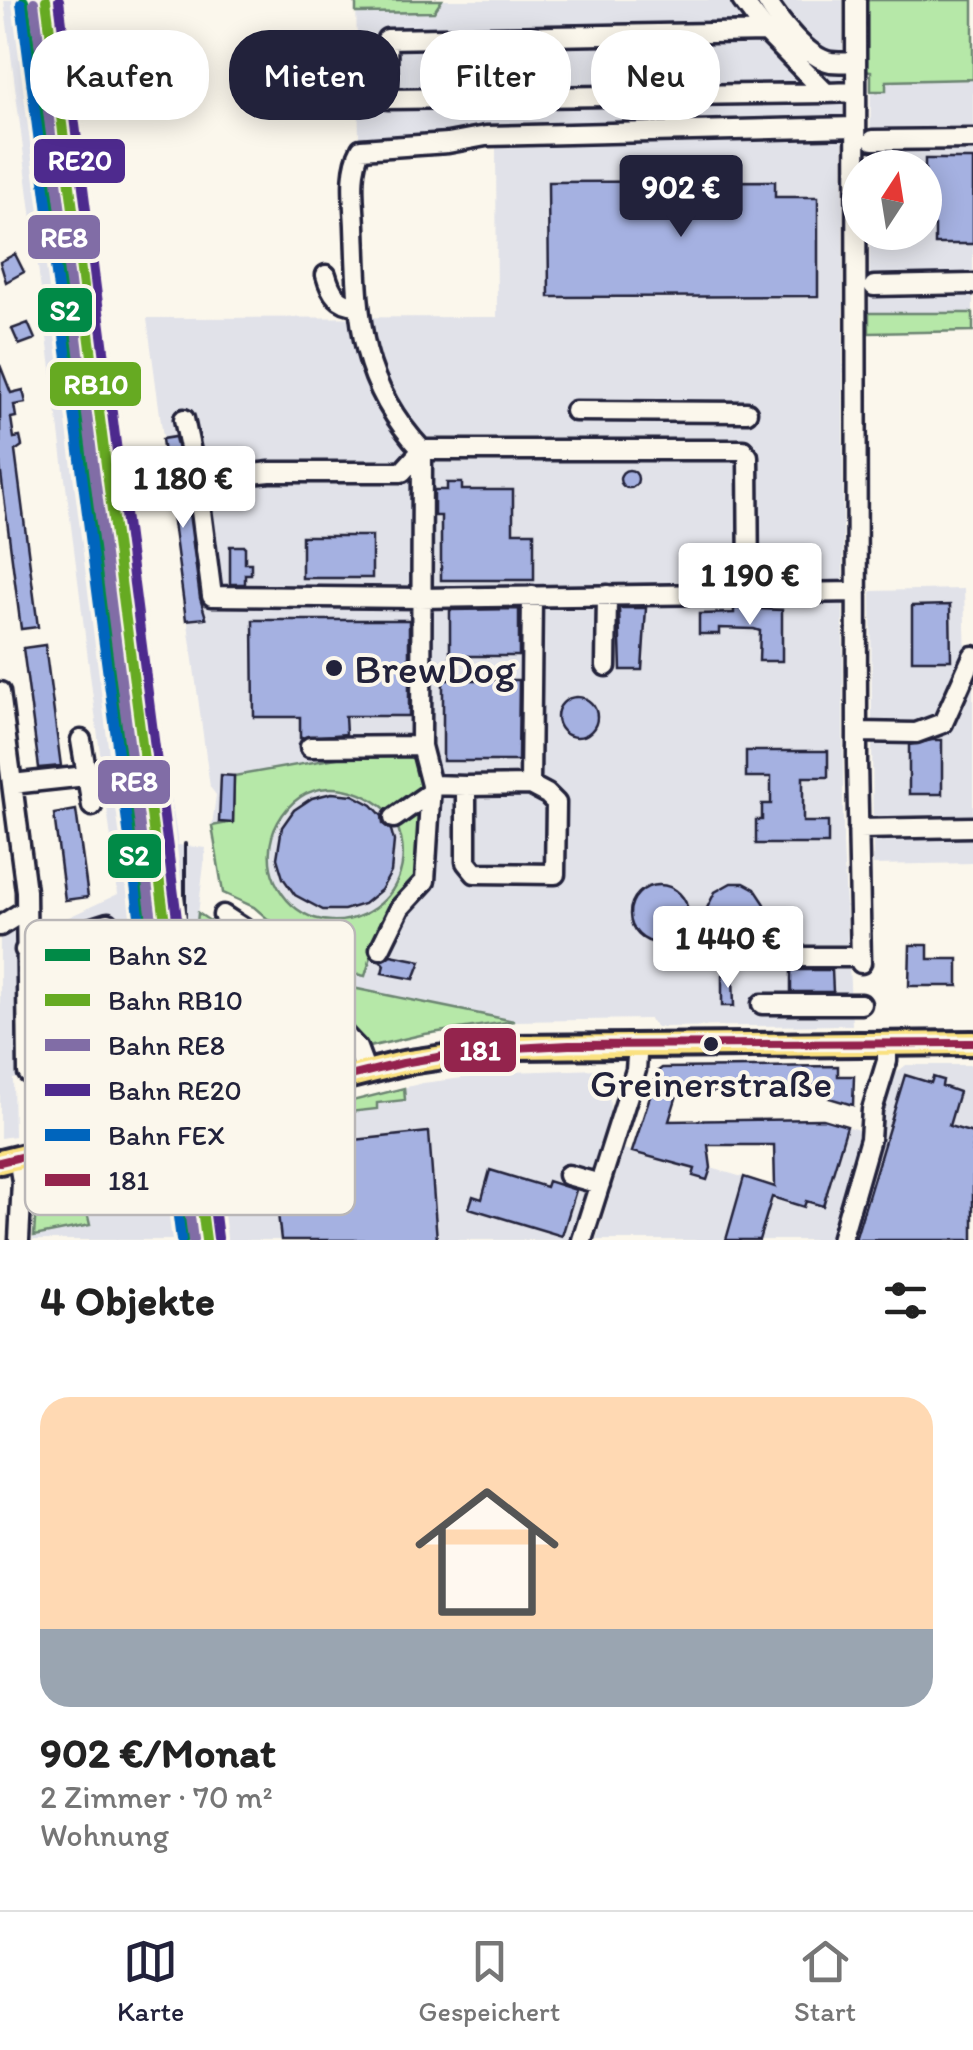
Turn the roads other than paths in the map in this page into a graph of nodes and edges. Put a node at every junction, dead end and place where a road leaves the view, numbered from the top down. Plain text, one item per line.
1 (742, 0) edge
2 (766, 0) edge
3 (856, 0) edge
4 (766, 32) junction
5 (856, 62) junction
6 (856, 92) junction
7 (826, 93) junction
8 (856, 127) junction
9 (973, 139) edge
10 (874, 140) dead end
11 (326, 275) dead end
12 (973, 284) edge
13 (874, 286) dead end
14 (358, 304) junction
15 (576, 412) dead end
16 (747, 412) dead end
17 (184, 420) dead end
18 (422, 450) junction
19 (197, 480) junction
20 (856, 592) junction
21 (748, 593) junction
22 (607, 595) junction
23 (532, 596) junction
24 (426, 601) junction
25 (971, 663) edge
26 (606, 666) dead end
27 (0, 692) edge
28 (857, 732) junction
29 (81, 740) dead end
30 (421, 746) junction
31 (310, 747) dead end
32 (86, 776) junction
33 (12, 784) junction
34 (530, 784) junction
35 (466, 786) junction
36 (431, 789) junction
37 (92, 806) dead end
38 (394, 818) dead end
39 (973, 827) edge
40 (858, 829) junction
41 (24, 911) junction
42 (224, 914) dead end
43 (232, 920) edge
44 (0, 926) edge
45 (380, 949) dead end
46 (25, 950) edge
47 (780, 950) dead end
48 (762, 1004) dead end
49 (861, 1004) dead end
50 (973, 1043) edge
51 (638, 1044) junction
52 (888, 1044) junction
53 (355, 1054) edge
54 (362, 1062) junction
55 (355, 1064) edge
56 (9, 1160) edge
57 (568, 1175) dead end
58 (600, 1184) junction
59 (19, 1240) edge
60 (582, 1240) edge
61 (841, 1240) edge

1 - 4 street
2 - 5 street
3 - 5 street
4 - 7 street
4 - 7 street
5 - 6 street
6 - 7 street
6 - 8 street
8 - 14 street
8 - 20 street
9 - 10 street
11 - 14 street
12 - 13 street
14 - 18 street
15 - 16 street
17 - 19 street
18 - 19 street
18 - 21 street
18 - 24 street
19 - 24 street
20 - 21 street
20 - 28 street
21 - 22 street
22 - 23 street
22 - 26 street
23 - 24 street
23 - 34 street
24 - 30 street
25 - 28 street
27 - 33 street
28 - 40 street
29 - 32 street
30 - 31 street
30 - 36 street
32 - 33 street
32 - 37 street
33 - 41 street
34 - 35 street
34 - 35 street
35 - 36 street
36 - 38 street
36 - 45 street
39 - 40 street
40 - 47 street
41 - 44 street
41 - 46 street
42 - 43 street
48 - 49 street
50 - 52 main road
51 - 52 main road
51 - 54 main road
51 - 58 street
52 - 61 street
53 - 54 street
54 - 55 main road, bridge
56 - 59 street
57 - 58 street
58 - 60 street

